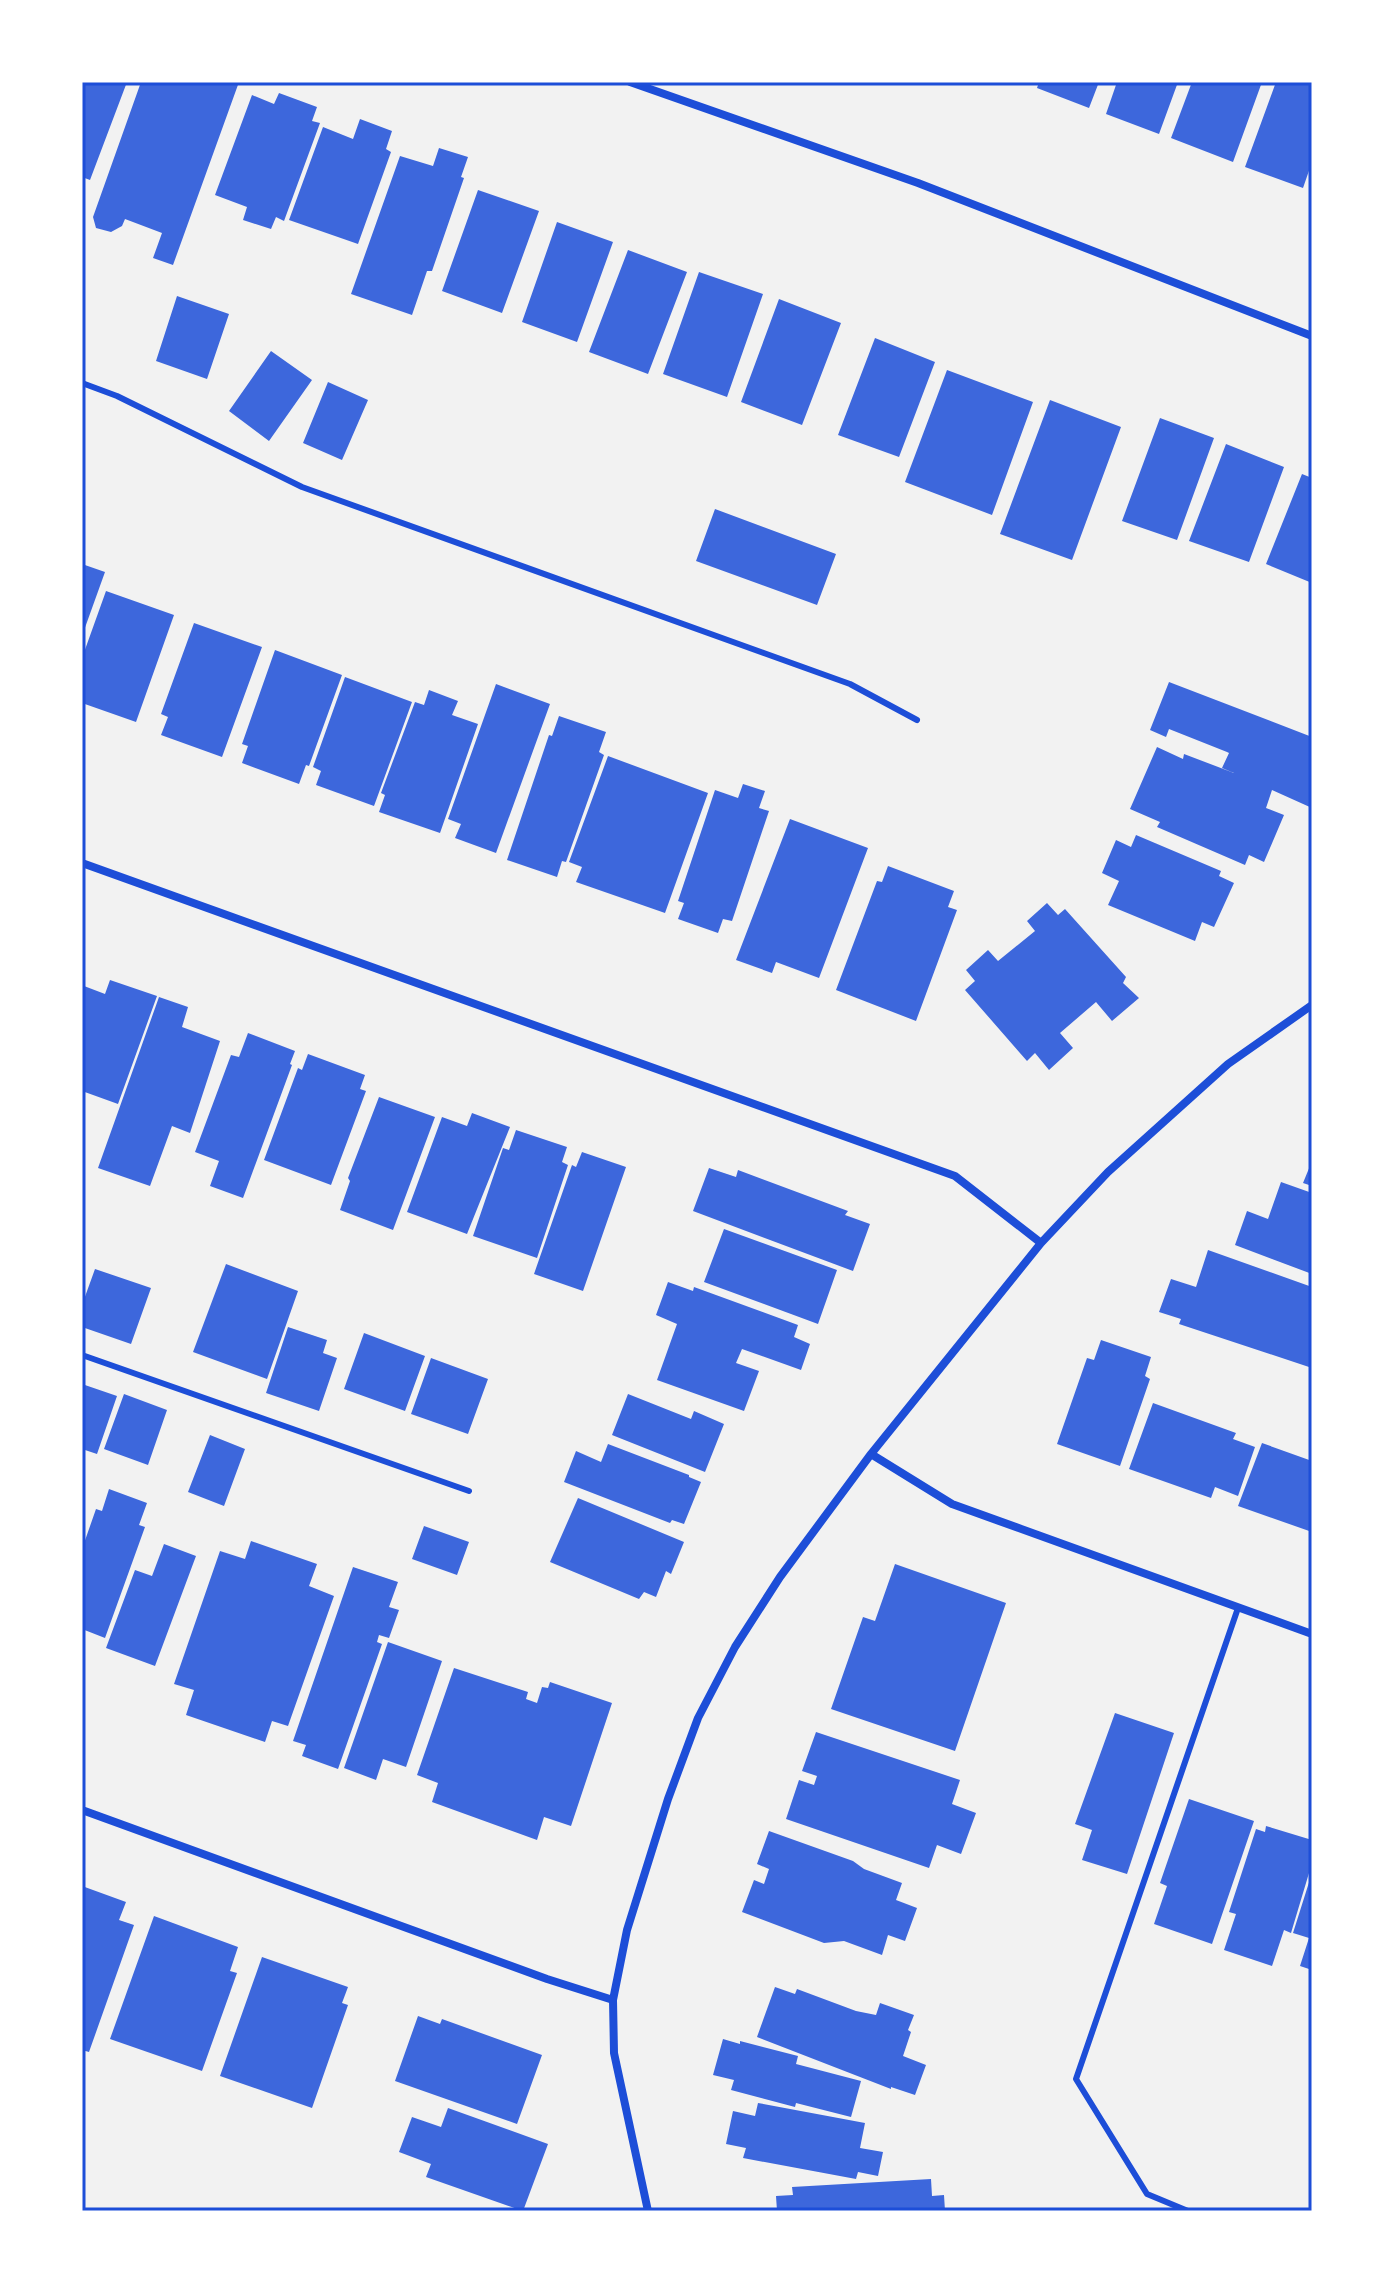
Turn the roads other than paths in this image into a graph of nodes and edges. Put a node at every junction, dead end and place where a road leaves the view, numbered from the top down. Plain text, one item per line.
1 (630, 82) edge
2 (1312, 336) edge
3 (82, 383) edge
4 (917, 720) dead end
5 (82, 863) edge
6 (1312, 1005) edge
7 (1041, 1243) junction
8 (82, 1355) edge
9 (871, 1454) junction
10 (469, 1491) dead end
11 (1238, 1608) junction
12 (1312, 1634) edge
13 (82, 1810) edge
14 (613, 2000) junction
15 (648, 2211) edge
16 (1188, 2211) edge

1 - 2 street
3 - 4 lane
5 - 7 street
6 - 7 street
7 - 9 street
8 - 10 lane
9 - 11 street
9 - 14 street
11 - 12 street
11 - 16 lane
13 - 14 street
14 - 15 street

